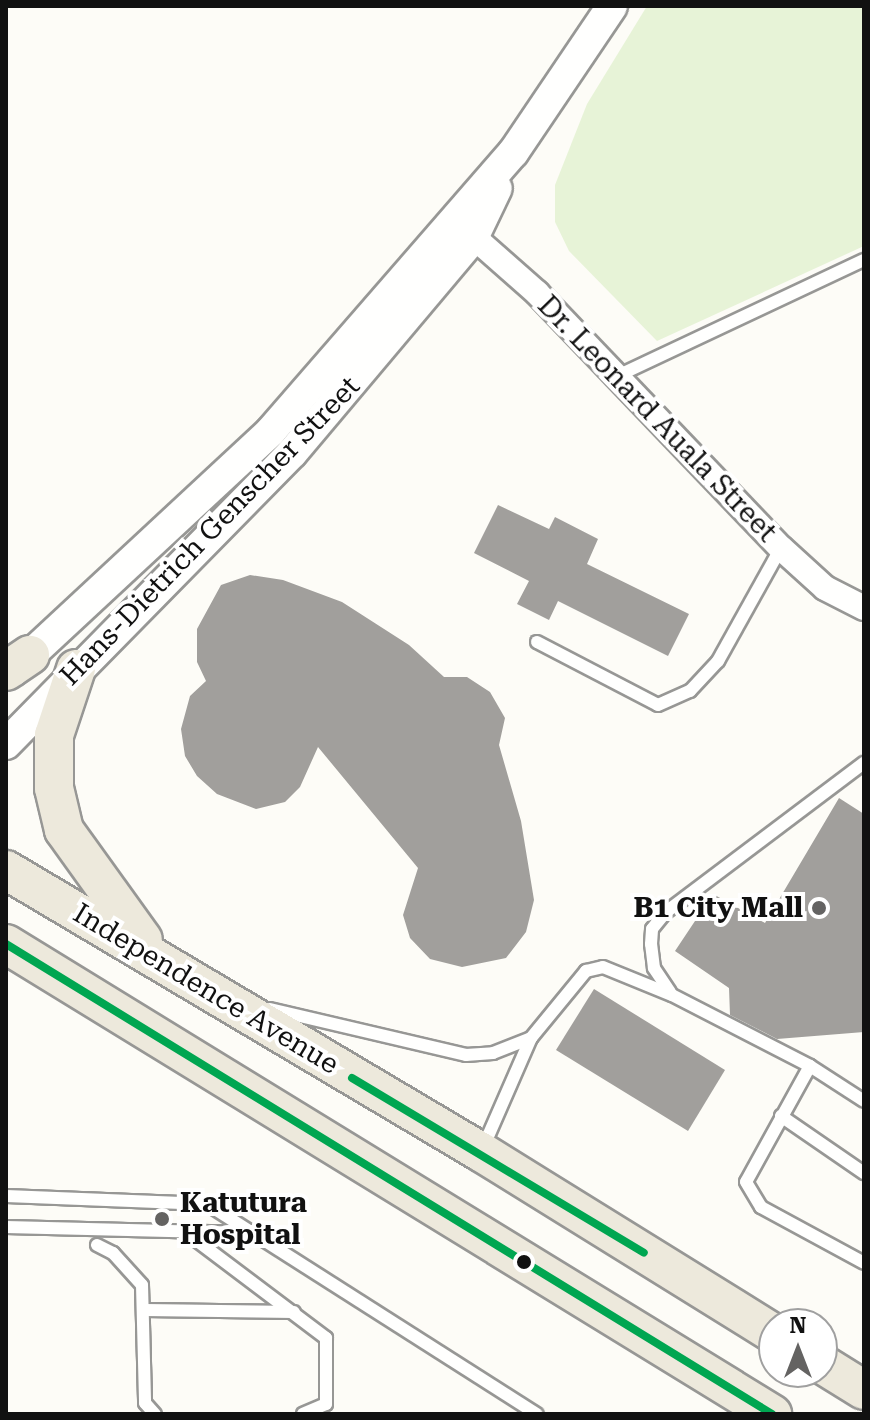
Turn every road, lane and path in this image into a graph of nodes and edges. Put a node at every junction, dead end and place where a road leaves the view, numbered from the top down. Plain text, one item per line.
1 (612, 6) edge
2 (464, 230) junction
3 (864, 260) edge
4 (615, 377) junction
5 (781, 548) junction
6 (864, 608) edge
7 (537, 642) dead end
8 (14, 668) edge
9 (76, 669) junction
10 (6, 744) edge
11 (864, 763) edge
12 (6, 870) edge
13 (6, 944) edge
14 (157, 957) junction
15 (6, 960) edge
16 (50, 972) junction
17 (672, 995) junction
18 (222, 996) junction
19 (531, 1038) junction
20 (810, 1066) junction
21 (864, 1101) edge
22 (781, 1116) junction
23 (481, 1152) junction
24 (864, 1173) edge
25 (6, 1196) edge
26 (6, 1227) edge
27 (184, 1231) junction
28 (250, 1233) junction
29 (97, 1245) dead end
30 (864, 1263) edge
31 (145, 1310) junction
32 (294, 1312) junction
33 (758, 1324) edge
34 (838, 1374) edge
35 (864, 1390) edge
36 (155, 1414) edge
37 (303, 1414) edge
38 (537, 1414) edge
39 (772, 1414) edge

1 - 2 street, Hans-Dietrich Genscher Street
2 - 4 street, Dr. Leonard Auala Street
2 - 8 street, Hans-Dietrich Genscher Street
2 - 9 street, Hans-Dietrich Genscher Street
3 - 4 lane
4 - 5 street, Dr. Leonard Auala Street
5 - 6 street, Dr. Leonard Auala Street
5 - 7 lane
9 - 10 street, Hans-Dietrich Genscher Street
9 - 14 main road
11 - 17 lane
12 - 14 main road, Independence Avenue
13 - 16 main road
14 - 18 main road, Independence Avenue
15 - 16 main road
16 - 39 main road
17 - 19 lane
17 - 20 lane
18 - 19 lane
18 - 23 main road, Independence Avenue
19 - 23 lane
20 - 21 lane
20 - 22 lane
22 - 24 lane
22 - 30 lane
23 - 33 main road, Independence Avenue
25 - 28 lane
26 - 27 lane
27 - 28 lane
27 - 32 lane
28 - 38 lane
29 - 31 lane
31 - 32 lane
31 - 36 lane
32 - 37 lane
34 - 35 main road

